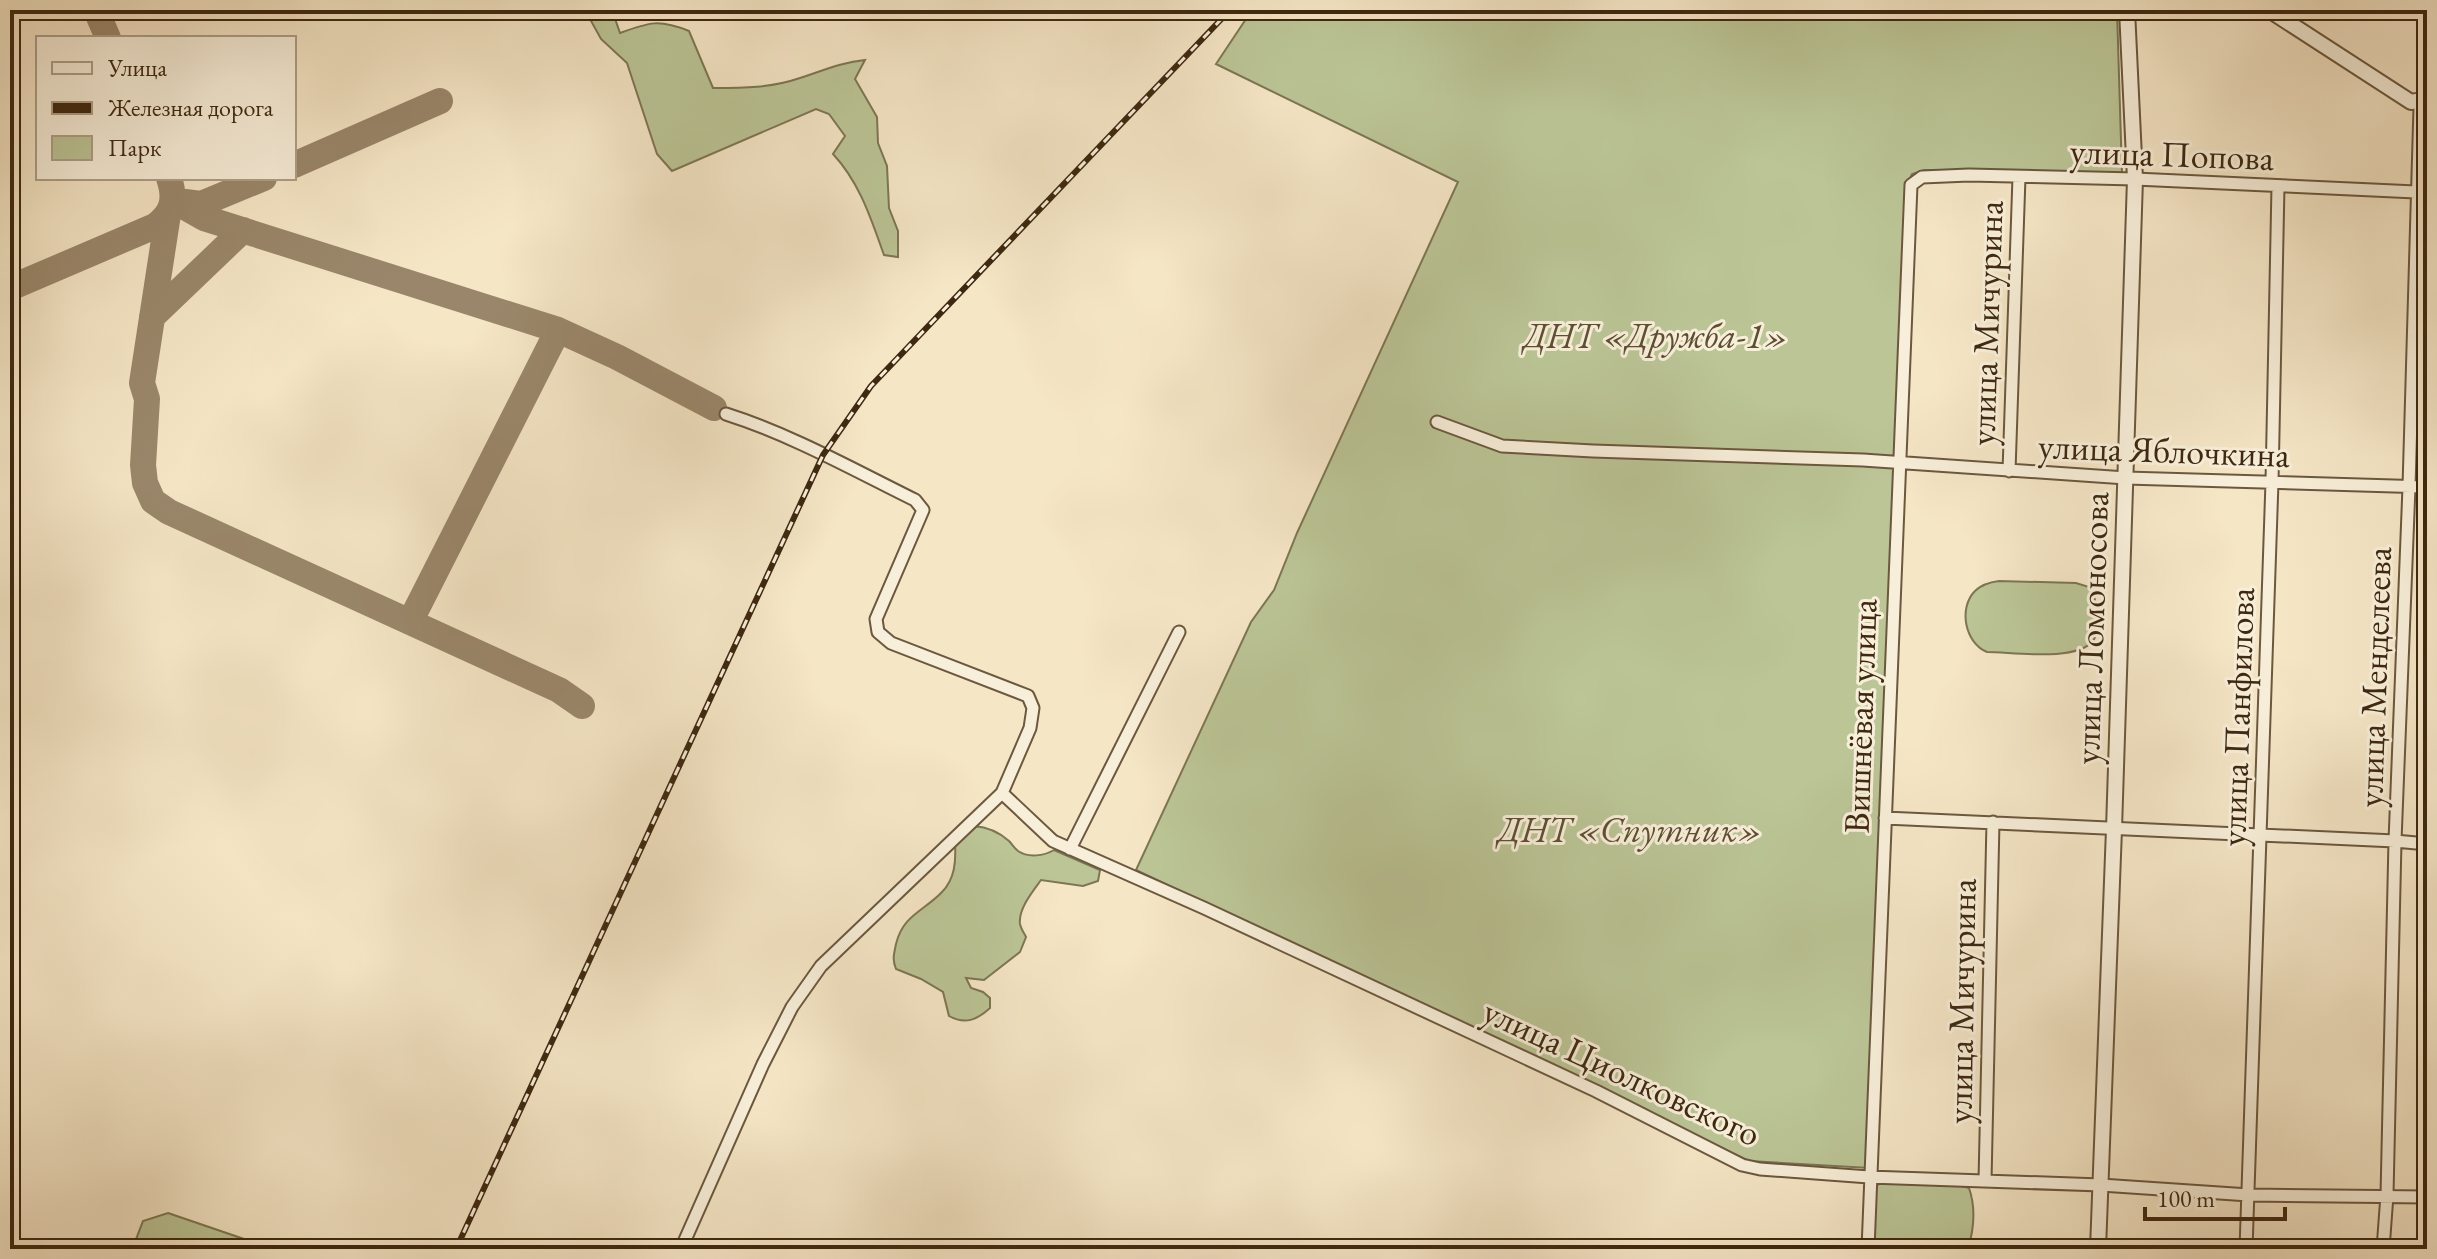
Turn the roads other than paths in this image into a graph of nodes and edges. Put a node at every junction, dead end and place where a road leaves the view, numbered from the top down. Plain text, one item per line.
1 (2127, 10) edge
2 (2269, 10) edge
3 (2421, 105) edge
4 (2019, 177) junction
5 (2427, 178) edge
6 (2135, 179) junction
7 (1911, 185) joint
8 (2278, 186) junction
9 (2416, 192) junction
10 (726, 414) dead end
11 (1437, 422) dead end
12 (1898, 463) junction
13 (2009, 471) junction
14 (2126, 478) junction
15 (2272, 482) junction
16 (2409, 487) junction
17 (2427, 487) edge
18 (1179, 632) dead end
19 (1002, 793) junction
20 (1885, 818) junction
21 (1993, 822) junction
22 (2114, 829) junction
23 (2261, 835) junction
24 (2395, 841) junction
25 (2427, 844) edge
26 (1070, 849) junction
27 (1869, 1177) junction
28 (1985, 1181) junction
29 (2101, 1185) junction
30 (2249, 1195) junction
31 (2387, 1195) junction
32 (2427, 1197) edge
33 (681, 1249) edge
34 (1868, 1249) edge
35 (2098, 1249) edge
36 (2246, 1249) edge
37 (2383, 1249) edge

1 - 6 street, улица Ломоносова
2 - 3 street
3 - 9 street, улица Менделеева
4 - 6 street, улица Попова
4 - 7 street, улица Попова
4 - 13 street, улица Мичурина
5 - 9 street
6 - 8 street, улица Попова
6 - 14 street, улица Ломоносова
7 - 12 street, Вишнёвая улица
8 - 9 street, улица Попова
8 - 15 street, улица Панфилова
9 - 16 street, улица Менделеева
10 - 19 street
11 - 12 street, улица Яблочкина
12 - 13 street, улица Яблочкина
12 - 20 street, Вишнёвая улица
13 - 14 street, улица Яблочкина
14 - 15 street, улица Яблочкина
14 - 22 street, улица Ломоносова
15 - 16 street, улица Яблочкина
15 - 23 street, улица Панфилова
16 - 17 street, улица Яблочкина
16 - 24 street, улица Менделеева
18 - 26 street
19 - 26 street, улица Циолковского
19 - 33 street
20 - 21 street
20 - 27 street, Вишнёвая улица
21 - 22 street
21 - 28 street, улица Мичурина
22 - 23 street
22 - 29 street, улица Ломоносова
23 - 24 street
23 - 30 street, улица Панфилова
24 - 25 street
24 - 31 street, улица Менделеева
26 - 27 street, улица Циолковского
27 - 28 street, улица Циолковского
27 - 34 street, Вишнёвая улица
28 - 29 street, улица Циолковского
29 - 30 street, улица Циолковского
29 - 35 street, улица Ломоносова
30 - 31 street, улица Циолковского
30 - 36 street, улица Панфилова
31 - 32 street, улица Циолковского
31 - 37 street, улица Менделеева

